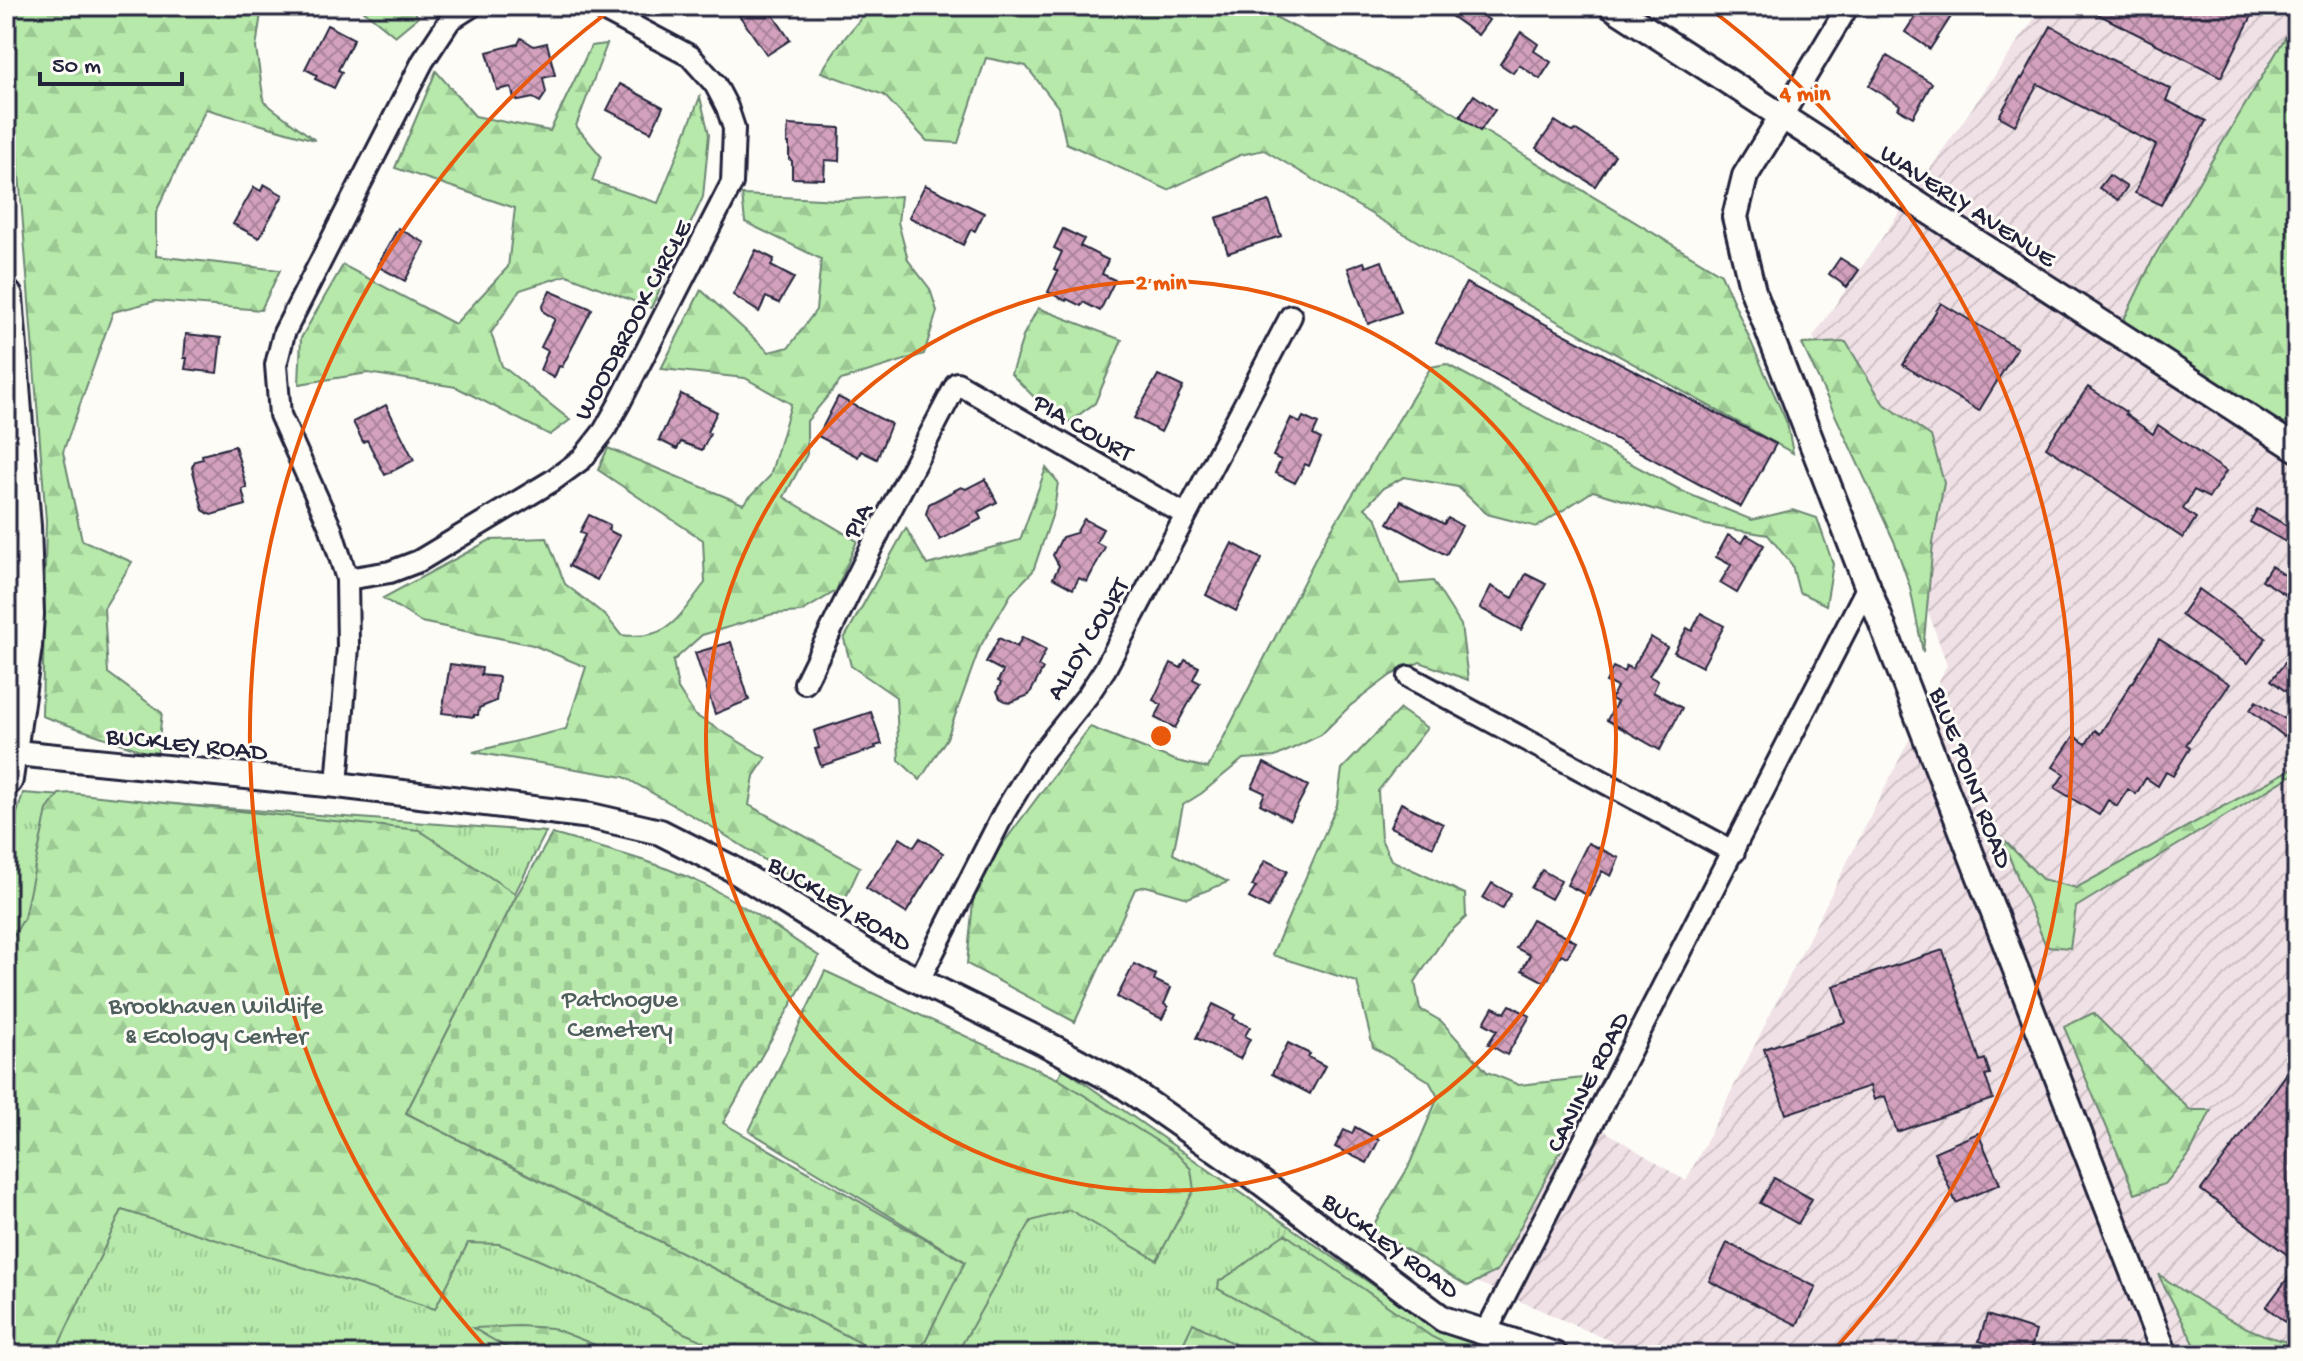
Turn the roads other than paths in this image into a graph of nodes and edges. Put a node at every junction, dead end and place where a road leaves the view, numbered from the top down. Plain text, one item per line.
1 (472, 6) edge
2 (596, 6) edge
3 (1611, 6) edge
4 (1848, 6) edge
5 (1782, 116) junction
6 (6, 297) edge
7 (1291, 316) dead end
8 (957, 383) joint
9 (2297, 449) edge
10 (1186, 515) junction
11 (347, 579) junction
12 (1869, 584) junction
13 (1409, 677) dead end
14 (805, 683) dead end
15 (7, 761) edge
16 (337, 785) junction
17 (1734, 852) junction
18 (918, 982) junction
19 (1485, 1334) junction
20 (1555, 1355) edge
21 (2165, 1355) edge

1 - 11 street
2 - 11 street, WOODBROOK CIRCLE
3 - 5 street, WAVERLY AVENUE
4 - 5 street
5 - 9 street, WAVERLY AVENUE
5 - 12 street, BLUE POINT ROAD
6 - 15 main road
7 - 10 street, ALLOY COURT
8 - 10 street, PIA COURT
8 - 14 street, PIA
10 - 18 street, ALLOY COURT
11 - 16 street
12 - 17 street, CANINE ROAD
12 - 21 street, BLUE POINT ROAD
13 - 17 street
15 - 16 street, BUCKLEY ROAD
16 - 18 street, BUCKLEY ROAD
17 - 19 street, CANINE ROAD
18 - 19 street, BUCKLEY ROAD
19 - 20 street, BUCKLEY ROAD

